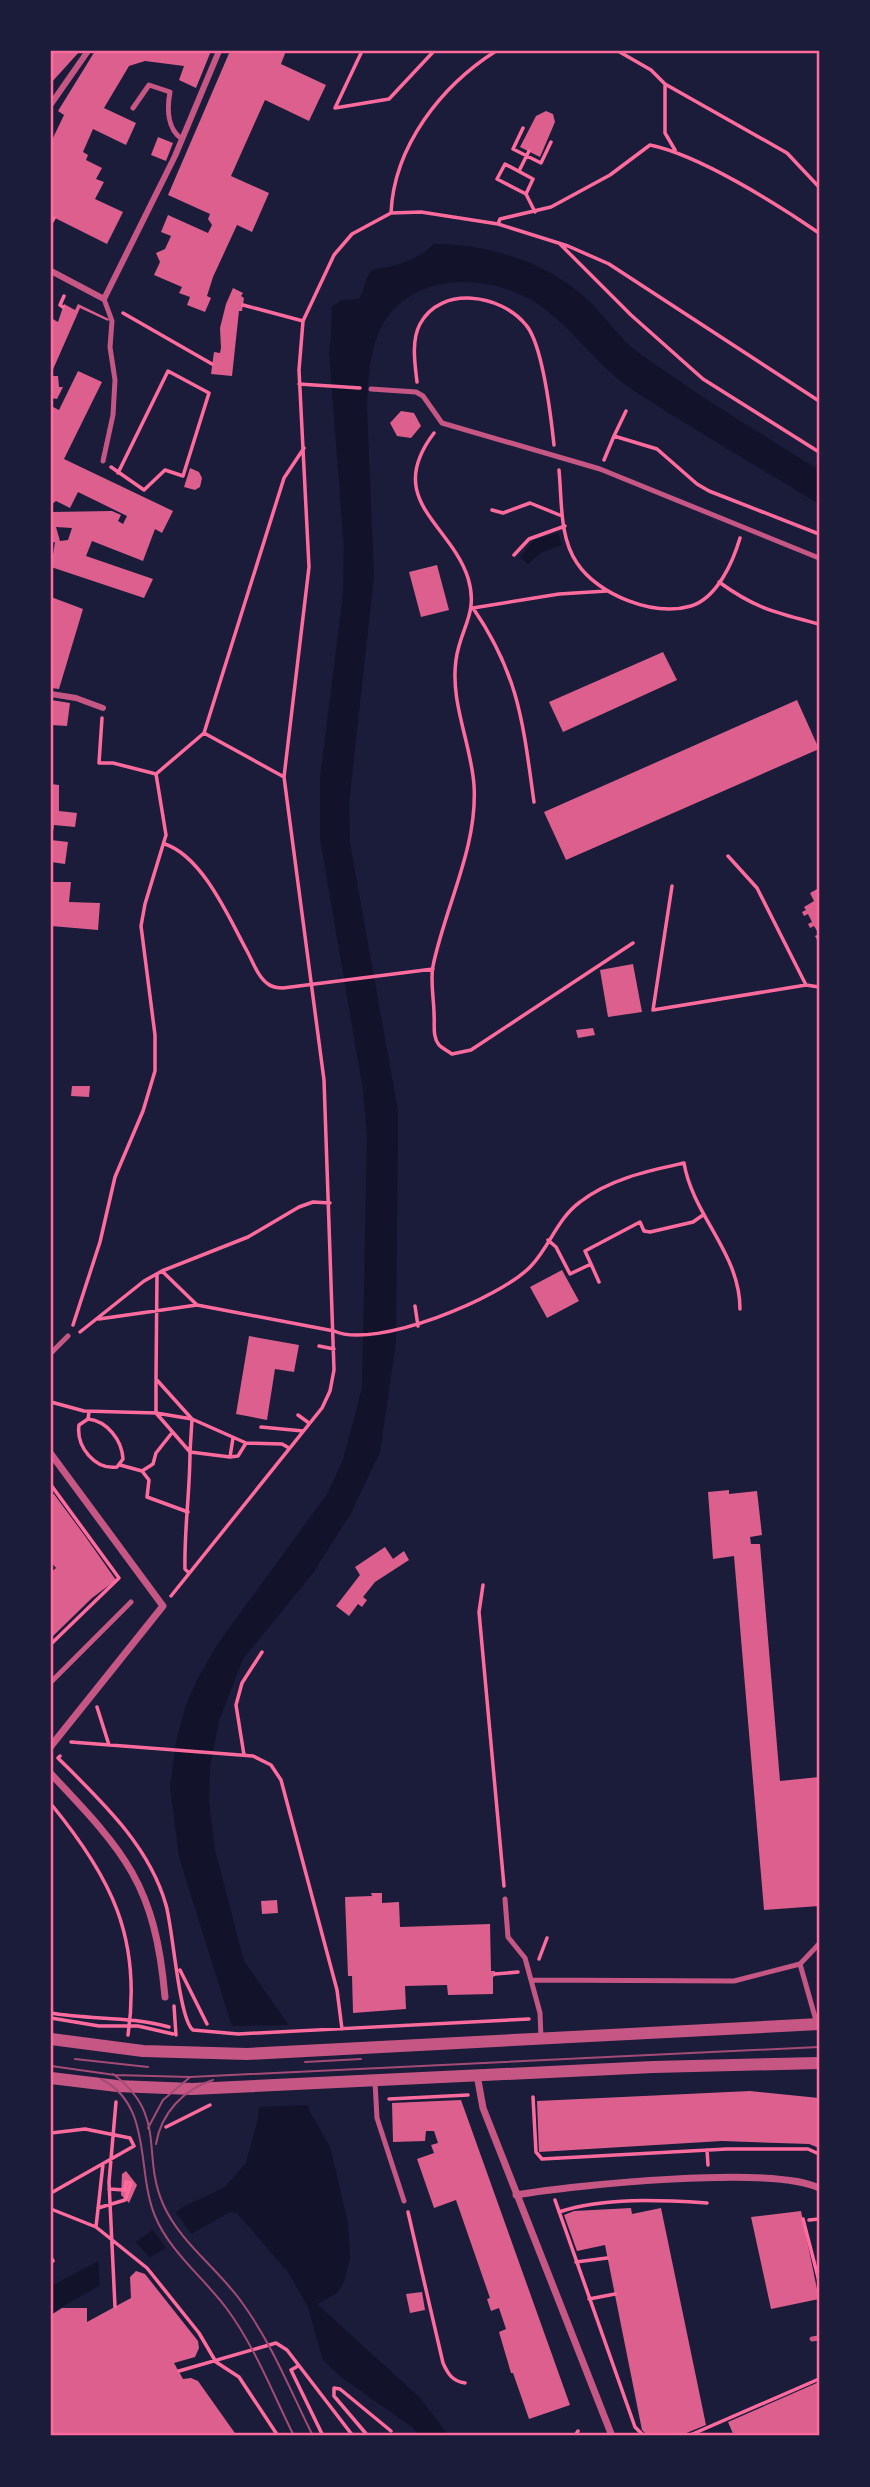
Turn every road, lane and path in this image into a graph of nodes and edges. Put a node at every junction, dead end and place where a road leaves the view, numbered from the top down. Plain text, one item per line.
1 (88, 51) edge
2 (219, 51) edge
3 (362, 51) edge
4 (434, 51) edge
5 (496, 51) edge
6 (618, 51) edge
7 (665, 84) junction
8 (51, 104) edge
9 (133, 108) dead end
10 (523, 128) dead end
11 (182, 139) junction
12 (551, 142) dead end
13 (676, 150) junction
14 (528, 154) junction
15 (519, 171) junction
16 (819, 187) edge
17 (526, 194) junction
18 (535, 212) junction
19 (391, 213) junction
20 (54, 218) dead end
21 (51, 223) edge
22 (498, 224) junction
23 (819, 233) edge
24 (558, 243) junction
25 (51, 271) edge
26 (64, 296) dead end
27 (104, 299) junction
28 (243, 305) dead end
29 (63, 307) dead end
30 (131, 319) dead end
31 (303, 321) junction
32 (212, 364) dead end
33 (299, 384) junction
34 (371, 389) joint
35 (416, 392) junction
36 (819, 401) edge
37 (626, 411) dead end
38 (442, 423) junction
39 (614, 436) junction
40 (304, 447) junction
41 (819, 452) edge
42 (557, 455) junction
43 (103, 461) joint
44 (600, 469) junction
45 (118, 473) junction
46 (492, 510) dead end
47 (562, 516) junction
48 (565, 526) junction
49 (743, 526) junction
50 (819, 534) edge
51 (514, 555) dead end
52 (819, 558) edge
53 (719, 582) junction
54 (609, 591) junction
55 (473, 608) junction
56 (819, 624) edge
57 (51, 694) edge
58 (103, 708) joint
59 (204, 733) junction
60 (156, 774) junction
61 (284, 777) junction
62 (534, 802) dead end
63 (165, 844) junction
64 (728, 856) dead end
65 (672, 886) dead end
66 (633, 943) dead end
67 (433, 969) junction
68 (312, 984) junction
69 (807, 985) junction
70 (819, 987) edge
71 (331, 1203) junction
72 (703, 1215) junction
73 (548, 1240) junction
74 (591, 1264) junction
75 (160, 1272) junction
76 (599, 1282) dead end
77 (197, 1305) junction
78 (415, 1306) dead end
79 (740, 1309) dead end
80 (157, 1310) junction
81 (99, 1318) junction
82 (418, 1326) junction
83 (334, 1331) junction
84 (68, 1336) junction
85 (319, 1346) dead end
86 (335, 1349) junction
87 (51, 1353) edge
88 (156, 1379) junction
89 (51, 1402) edge
90 (89, 1412) junction
91 (156, 1413) junction
92 (298, 1415) dead end
93 (88, 1419) junction
94 (192, 1419) junction
95 (309, 1423) junction
96 (261, 1427) dead end
97 (303, 1431) junction
98 (171, 1434) junction
99 (233, 1438) junction
100 (246, 1443) junction
101 (289, 1448) junction
102 (190, 1452) junction
103 (51, 1454) edge
104 (230, 1457) junction
105 (120, 1465) junction
106 (142, 1471) junction
107 (51, 1485) edge
108 (188, 1512) junction
109 (189, 1573) junction
110 (483, 1585) dead end
111 (131, 1602) dead end
112 (163, 1606) junction
113 (51, 1644) edge
114 (262, 1652) dead end
115 (51, 1682) edge
116 (94, 1695) junction
117 (55, 1742) edge
118 (108, 1745) junction
119 (242, 1755) junction
120 (51, 1775) edge
121 (51, 1804) edge
122 (505, 1899) joint
123 (819, 1944) edge
124 (177, 1963) dead end
125 (800, 1964) junction
126 (531, 1980) junction
127 (165, 1997) dead end
128 (176, 2008) dead end
129 (183, 2008) dead end
130 (51, 2012) edge
131 (51, 2018) edge
132 (534, 2019) dead end
133 (207, 2024) dead end
134 (818, 2024) edge
135 (169, 2026) dead end
136 (342, 2029) junction
137 (51, 2039) edge
138 (128, 2039) dead end
139 (541, 2040) junction
140 (819, 2063) edge
141 (477, 2075) junction
142 (51, 2078) edge
143 (375, 2080) junction
144 (117, 2090) dead end
145 (473, 2095) dead end
146 (533, 2097) dead end
147 (376, 2099) junction
148 (213, 2104) dead end
149 (166, 2127) dead end
150 (51, 2133) edge
151 (708, 2150) junction
152 (819, 2154) edge
153 (103, 2164) junction
154 (709, 2168) dead end
155 (819, 2188) edge
156 (109, 2189) junction
157 (51, 2193) edge
158 (516, 2195) junction
159 (555, 2199) dead end
160 (404, 2201) joint
161 (707, 2203) dead end
162 (98, 2208) junction
163 (51, 2209) edge
164 (559, 2213) junction
165 (819, 2218) edge
166 (803, 2220) dead end
167 (809, 2220) dead end
168 (96, 2227) junction
169 (113, 2239) junction
170 (607, 2258) dead end
171 (576, 2262) junction
172 (819, 2281) edge
173 (615, 2294) dead end
174 (589, 2299) junction
175 (819, 2338) edge
176 (812, 2339) dead end
177 (216, 2362) junction
178 (298, 2366) junction
179 (179, 2371) dead end
180 (819, 2379) edge
181 (465, 2383) dead end
182 (636, 2403) dead end
183 (627, 2405) junction
184 (391, 2431) dead end
185 (278, 2436) edge
186 (323, 2436) edge
187 (353, 2436) edge
188 (368, 2436) edge
189 (612, 2436) edge
190 (644, 2436) edge
191 (688, 2436) edge

1 - 8 street
2 - 11 street
3 - 4 path
5 - 19 path
6 - 7 path
7 - 13 path
7 - 16 path
9 - 11 lane
10 - 14 path
11 - 27 street
12 - 14 path
13 - 18 path
13 - 23 path
14 - 15 path
15 - 17 path
15 - 17 path
17 - 18 path
18 - 22 path
19 - 22 path
19 - 31 path
20 - 21 path
22 - 24 path
24 - 36 path
24 - 41 path
25 - 27 street
26 - 29 path
27 - 43 lane
28 - 31 path
30 - 32 path
31 - 33 path
33 - 34 path
33 - 40 path
34 - 35 lane
35 - 38 lane
35 - 42 path
37 - 39 path
38 - 42 lane
38 - 55 path
39 - 44 path
39 - 50 path
40 - 59 path
40 - 61 path
42 - 44 lane
42 - 47 path
43 - 45 path
44 - 49 lane
45 - 45 path
46 - 47 path
47 - 48 path
48 - 51 path
48 - 54 path
49 - 52 lane
49 - 53 path
53 - 54 path
53 - 56 path
54 - 55 path
55 - 62 path
55 - 67 path
57 - 58 street
58 - 60 path
59 - 60 path
59 - 61 path
60 - 63 path
61 - 68 path
63 - 68 path
63 - 84 path
64 - 69 path
65 - 69 path
66 - 67 path
67 - 68 path
68 - 71 path
69 - 70 path
71 - 75 path
71 - 83 path
72 - 73 path
72 - 74 path
72 - 79 path
73 - 74 path
73 - 82 path
74 - 76 path
75 - 77 path
75 - 80 path
75 - 81 path
77 - 80 path
77 - 83 path
78 - 82 path
80 - 81 path
80 - 88 path
81 - 84 path
82 - 83 path
83 - 86 path
84 - 87 lane
85 - 86 path
86 - 95 path
88 - 91 path
88 - 94 path
89 - 90 path
90 - 91 path
90 - 93 path
91 - 94 path
91 - 98 path
92 - 95 path
93 - 105 path
93 - 105 path
94 - 99 path
94 - 102 path
95 - 97 path
96 - 97 path
97 - 101 path
98 - 102 path
98 - 106 path
99 - 100 path
99 - 104 path
100 - 101 path
100 - 104 path
101 - 109 path
102 - 104 path
102 - 108 path
103 - 112 street
105 - 106 path
106 - 108 path
107 - 113 path
108 - 109 path
109 - 112 path
110 - 122 path
111 - 115 lane
112 - 116 street
114 - 119 path
116 - 117 street
116 - 118 path
117 - 118 path
118 - 119 path
119 - 136 path
120 - 127 street
121 - 138 path
122 - 126 lane
123 - 125 lane
124 - 133 path
125 - 126 lane
125 - 134 lane
126 - 139 lane
128 - 131 path
129 - 136 path
130 - 135 path
132 - 136 path
134 - 139 street
137 - 139 street
140 - 141 street
141 - 143 street
141 - 158 street
142 - 143 street
143 - 147 lane
144 - 156 path
145 - 147 path
146 - 151 path
147 - 160 lane
148 - 149 path
150 - 153 path
151 - 152 path
151 - 154 path
153 - 157 path
153 - 162 path
155 - 158 street
156 - 162 path
156 - 169 path
158 - 189 street
159 - 164 path
160 - 181 path
161 - 164 path
162 - 168 path
163 - 168 path
164 - 171 path
165 - 167 path
166 - 172 path
168 - 169 path
169 - 177 path
170 - 171 path
171 - 174 path
173 - 174 path
174 - 183 path
175 - 176 lane
177 - 178 path
177 - 179 path
177 - 185 path
178 - 186 path
178 - 187 path
180 - 191 path
182 - 183 path
183 - 190 path
184 - 188 path

